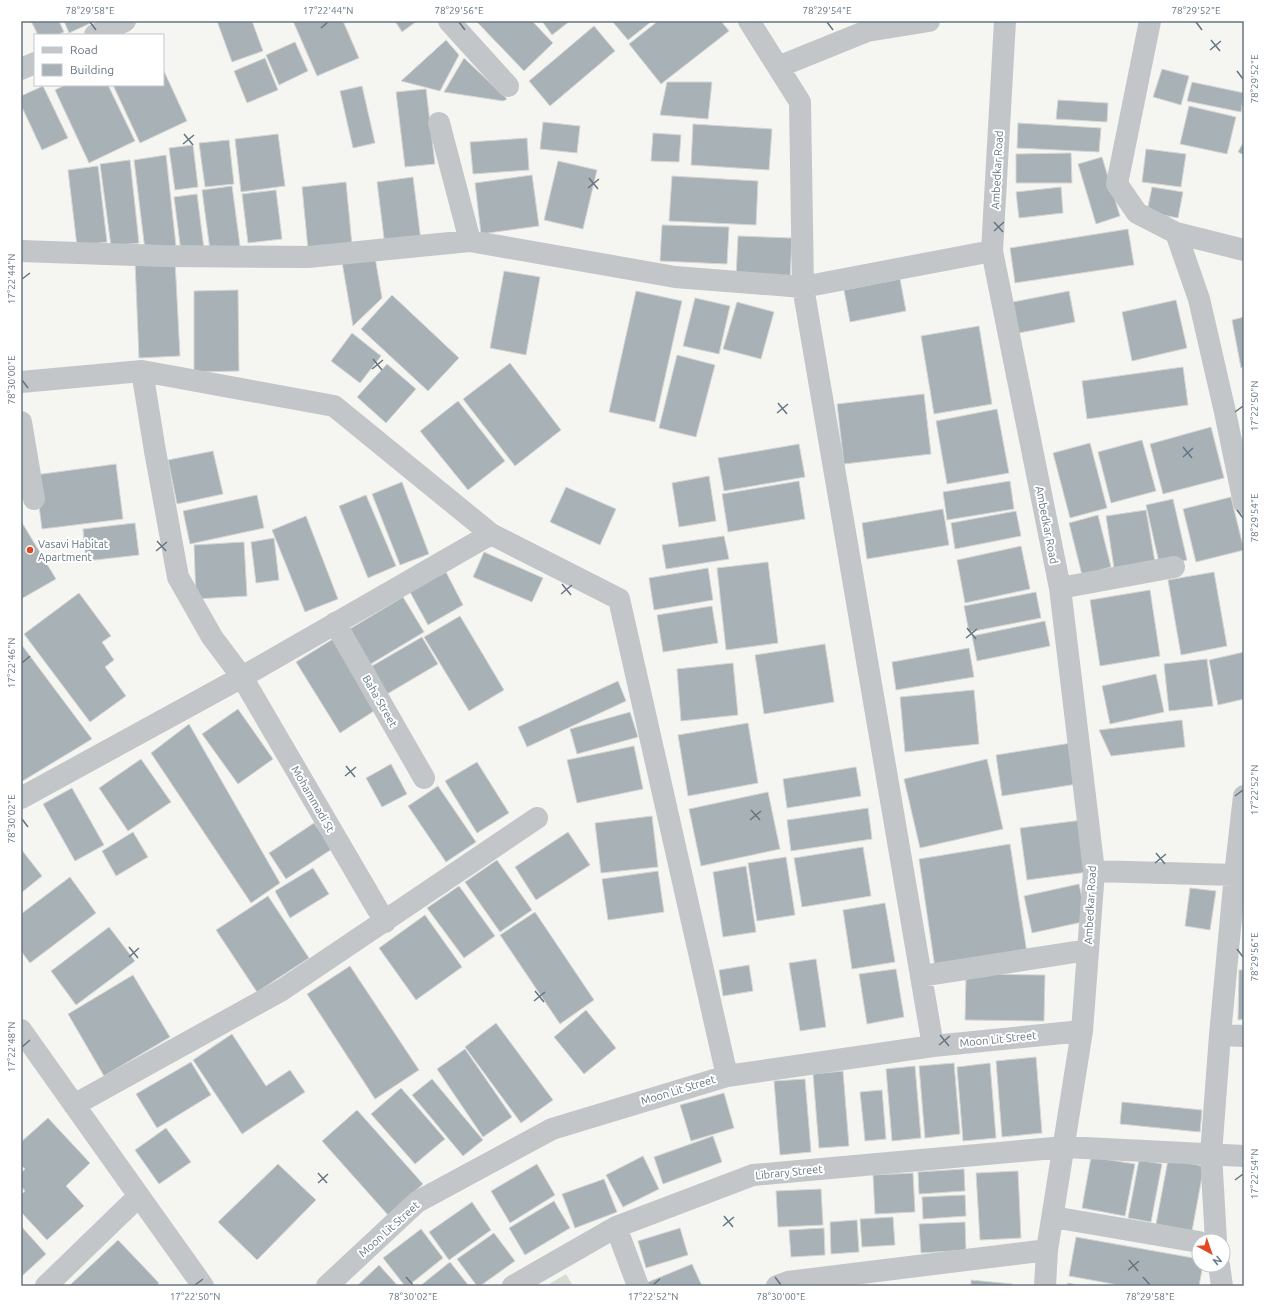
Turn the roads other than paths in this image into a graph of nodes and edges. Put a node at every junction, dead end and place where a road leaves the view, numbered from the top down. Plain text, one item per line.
1 (126, 21) edge
2 (449, 21) edge
3 (749, 21) edge
4 (929, 21) edge
5 (1005, 21) edge
6 (1150, 21) edge
7 (97, 34) edge
8 (34, 63) edge
9 (778, 67) junction
10 (21, 69) edge
11 (508, 86) dead end
12 (439, 123) dead end
13 (1176, 233) junction
14 (470, 241) junction
15 (1244, 250) edge
16 (21, 251) edge
17 (992, 251) junction
18 (803, 287) junction
19 (142, 371) junction
20 (21, 382) edge
21 (21, 422) edge
22 (1243, 491) edge
23 (34, 499) dead end
24 (491, 534) junction
25 (1174, 567) dead end
26 (1060, 588) junction
27 (336, 623) junction
28 (242, 677) junction
29 (424, 778) dead end
30 (1244, 796) edge
31 (21, 798) edge
32 (537, 818) dead end
33 (1094, 871) junction
34 (1235, 875) junction
35 (385, 922) junction
36 (1088, 950) junction
37 (1235, 966) edge
38 (921, 976) junction
39 (21, 1030) edge
40 (1082, 1031) junction
41 (1220, 1035) junction
42 (1244, 1036) edge
43 (933, 1046) junction
44 (726, 1076) junction
45 (74, 1105) junction
46 (1064, 1147) junction
47 (1211, 1154) junction
48 (1244, 1156) edge
49 (139, 1196) junction
50 (1053, 1217) junction
51 (616, 1227) junction
52 (1216, 1233) edge
53 (1191, 1241) edge
54 (1047, 1250) junction
55 (1220, 1273) edge
56 (46, 1286) edge
57 (203, 1286) edge
58 (327, 1286) edge
59 (513, 1286) edge
60 (638, 1286) edge
61 (777, 1286) edge
62 (1045, 1286) edge
63 (1222, 1286) edge

1 - 7 street
2 - 11 street
3 - 9 street
4 - 9 street
5 - 17 street, Ambedkar Road
6 - 13 street
8 - 10 street
9 - 18 street
12 - 14 street
13 - 15 street
13 - 22 street
14 - 16 street
14 - 18 street
17 - 18 street
17 - 26 street, Ambedkar Road
18 - 38 street
19 - 20 street
19 - 24 street
19 - 28 street, Mohammadi St
21 - 23 street
24 - 27 street
24 - 44 street
25 - 26 street
26 - 33 street, Ambedkar Road
27 - 28 street
27 - 29 street, Baha Street
28 - 31 street
28 - 35 street, Mohammadi St
30 - 34 street
32 - 35 street
33 - 34 street
33 - 36 street, Ambedkar Road
34 - 37 street
35 - 45 street
36 - 38 street
36 - 40 street, Ambedkar Road
37 - 41 street
38 - 43 street
39 - 45 street
40 - 43 street, Moon Lit Street
40 - 46 street, Ambedkar Road
41 - 42 street
41 - 47 street
43 - 44 street, Moon Lit Street
44 - 58 street, Moon Lit Street
45 - 49 street
46 - 47 street, Library Street
46 - 50 street, Ambedkar Road
46 - 51 street, Library Street
47 - 48 street, Library Street
47 - 52 street
49 - 56 street
49 - 57 street
50 - 53 street
50 - 54 street, Ambedkar Road
51 - 59 street, Library Street
51 - 60 street
54 - 61 street
54 - 62 street, Ambedkar Road
55 - 63 street

